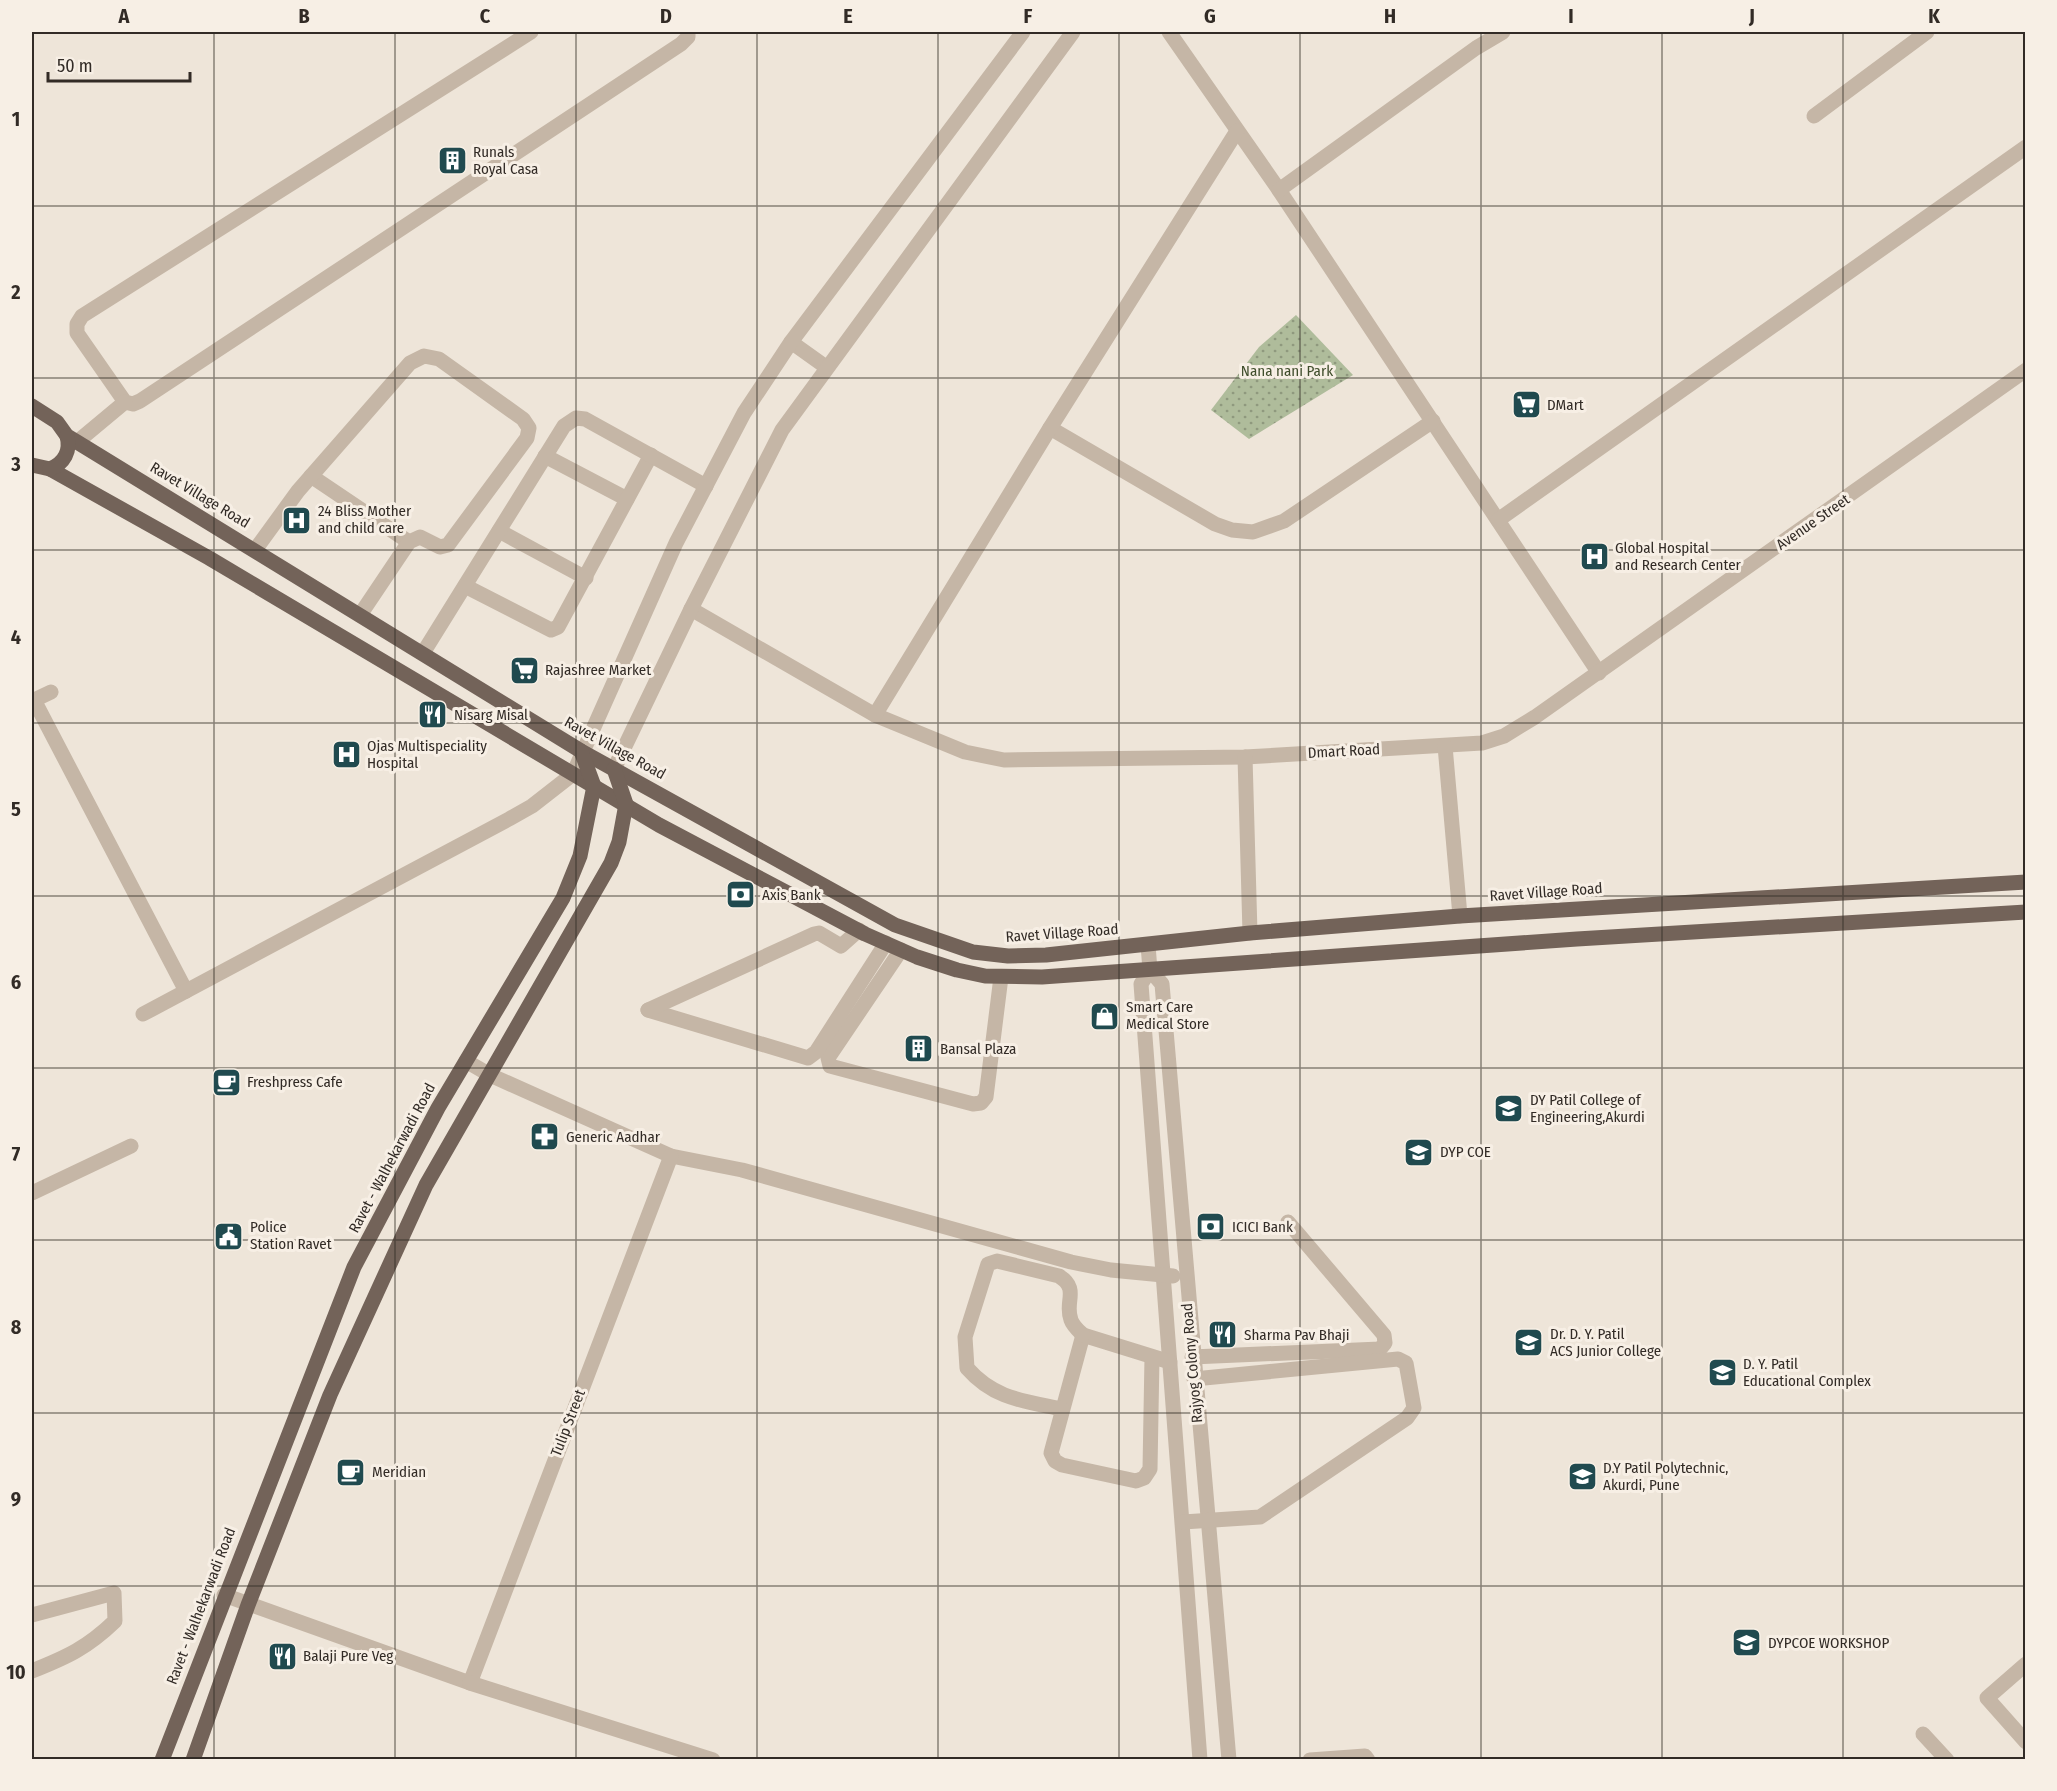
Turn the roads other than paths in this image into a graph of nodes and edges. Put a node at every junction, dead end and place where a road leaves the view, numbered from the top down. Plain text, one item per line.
1 (531, 32) edge
2 (688, 32) edge
3 (1023, 32) edge
4 (1073, 32) edge
5 (1169, 32) edge
6 (1503, 32) edge
7 (1927, 32) edge
8 (1814, 116) dead end
9 (1237, 131) junction
10 (2025, 147) edge
11 (1279, 190) junction
12 (791, 342) junction
13 (826, 367) junction
14 (2025, 370) edge
15 (125, 402) junction
16 (32, 406) edge
17 (1433, 421) junction
18 (1050, 428) junction
19 (72, 439) junction
20 (651, 455) junction
21 (545, 456) junction
22 (32, 465) edge
23 (50, 469) junction
24 (311, 476) junction
25 (706, 486) junction
26 (627, 500) junction
27 (1498, 520) junction
28 (499, 531) junction
29 (409, 542) junction
30 (255, 550) junction
31 (586, 578) junction
32 (465, 586) junction
33 (691, 609) junction
34 (360, 615) junction
35 (423, 653) junction
36 (1599, 673) junction
37 (51, 692) dead end
38 (33, 701) edge
39 (875, 715) junction
40 (1445, 746) junction
41 (581, 751) junction
42 (1245, 757) junction
43 (614, 769) junction
44 (573, 774) junction
45 (594, 786) junction
46 (626, 804) junction
47 (2025, 882) edge
48 (2025, 912) edge
49 (1460, 916) junction
50 (858, 930) junction
51 (1250, 933) junction
52 (1148, 945) junction
53 (894, 946) junction
54 (1150, 970) junction
55 (1001, 977) junction
56 (186, 991) junction
57 (143, 1014) dead end
58 (466, 1061) junction
59 (490, 1075) junction
60 (131, 1146) dead end
61 (671, 1156) junction
62 (32, 1193) edge
63 (1288, 1221) dead end
64 (1185, 1275) junction
65 (1163, 1276) junction
66 (1083, 1335) junction
67 (1152, 1357) junction
68 (1192, 1357) junction
69 (1170, 1362) junction
70 (1194, 1379) junction
71 (1062, 1409) junction
72 (1207, 1520) junction
73 (1183, 1522) junction
74 (224, 1595) junction
75 (248, 1605) junction
76 (32, 1615) edge
77 (2025, 1664) edge
78 (32, 1671) edge
79 (470, 1683) junction
80 (1923, 1734) dead end
81 (2025, 1742) edge
82 (162, 1760) edge
83 (193, 1760) edge
84 (712, 1760) edge
85 (1200, 1760) edge
86 (1229, 1760) edge
87 (1310, 1760) edge
88 (1368, 1760) edge
89 (1947, 1760) edge

1 - 15 street
2 - 15 street
3 - 12 street
4 - 13 street
5 - 9 street
6 - 11 street
7 - 8 street
9 - 11 street
9 - 18 street
10 - 27 street
11 - 17 street
12 - 13 street
12 - 25 street
13 - 33 street
14 - 36 street, Avenue Street
15 - 19 street
16 - 19 main road, Ravet Village Road
17 - 18 street
17 - 27 street
18 - 39 street
19 - 23 main road
19 - 30 main road, Ravet Village Road
20 - 21 street
20 - 25 street
20 - 26 street
21 - 26 street
21 - 28 street
22 - 23 main road
23 - 44 main road
24 - 29 street
24 - 29 street
24 - 30 street
25 - 41 street
26 - 31 street
27 - 36 street
28 - 31 street
28 - 32 street
29 - 34 street
30 - 34 main road, Ravet Village Road
31 - 32 street
32 - 35 street
33 - 39 street, Dmart Road
33 - 43 street
34 - 35 main road, Ravet Village Road
35 - 41 main road, Ravet Village Road
36 - 40 street, Dmart Road
37 - 38 street
38 - 56 street
39 - 42 street, Dmart Road
40 - 42 street, Dmart Road
40 - 49 street
41 - 43 main road, Ravet Village Road
41 - 44 street
41 - 45 main road
42 - 51 street
43 - 46 main road
43 - 52 main road, Ravet Village Road
44 - 45 main road
44 - 56 street
45 - 46 main road
45 - 58 main road, Ravet - Walhekarwadi Road
46 - 50 main road
46 - 59 main road
47 - 49 main road, Ravet Village Road
48 - 54 main road
49 - 51 main road, Ravet Village Road
50 - 53 main road
50 - 53 street
51 - 52 main road, Ravet Village Road
52 - 54 street, Rajyog Colony Road
53 - 55 main road
53 - 55 street
54 - 55 main road
54 - 64 street, Rajyog Colony Road
54 - 65 street, Rajyog Colony Road
56 - 57 street
58 - 59 street
58 - 74 main road, Ravet - Walhekarwadi Road
59 - 61 street
59 - 75 main road
60 - 62 street
61 - 65 street
61 - 79 street, Tulip Street
63 - 68 street
64 - 65 street
64 - 68 street, Rajyog Colony Road
65 - 69 street, Rajyog Colony Road
66 - 67 street
66 - 71 street
66 - 71 street
67 - 69 street
67 - 71 street
68 - 70 street, Rajyog Colony Road
69 - 73 street, Rajyog Colony Road
70 - 72 street, Rajyog Colony Road
70 - 72 street
72 - 73 street
72 - 86 street, Rajyog Colony Road
73 - 85 street, Rajyog Colony Road
74 - 75 street
74 - 82 main road, Ravet - Walhekarwadi Road
75 - 79 street
75 - 83 main road
76 - 78 street
77 - 81 street
79 - 84 street
80 - 89 street
87 - 88 street

